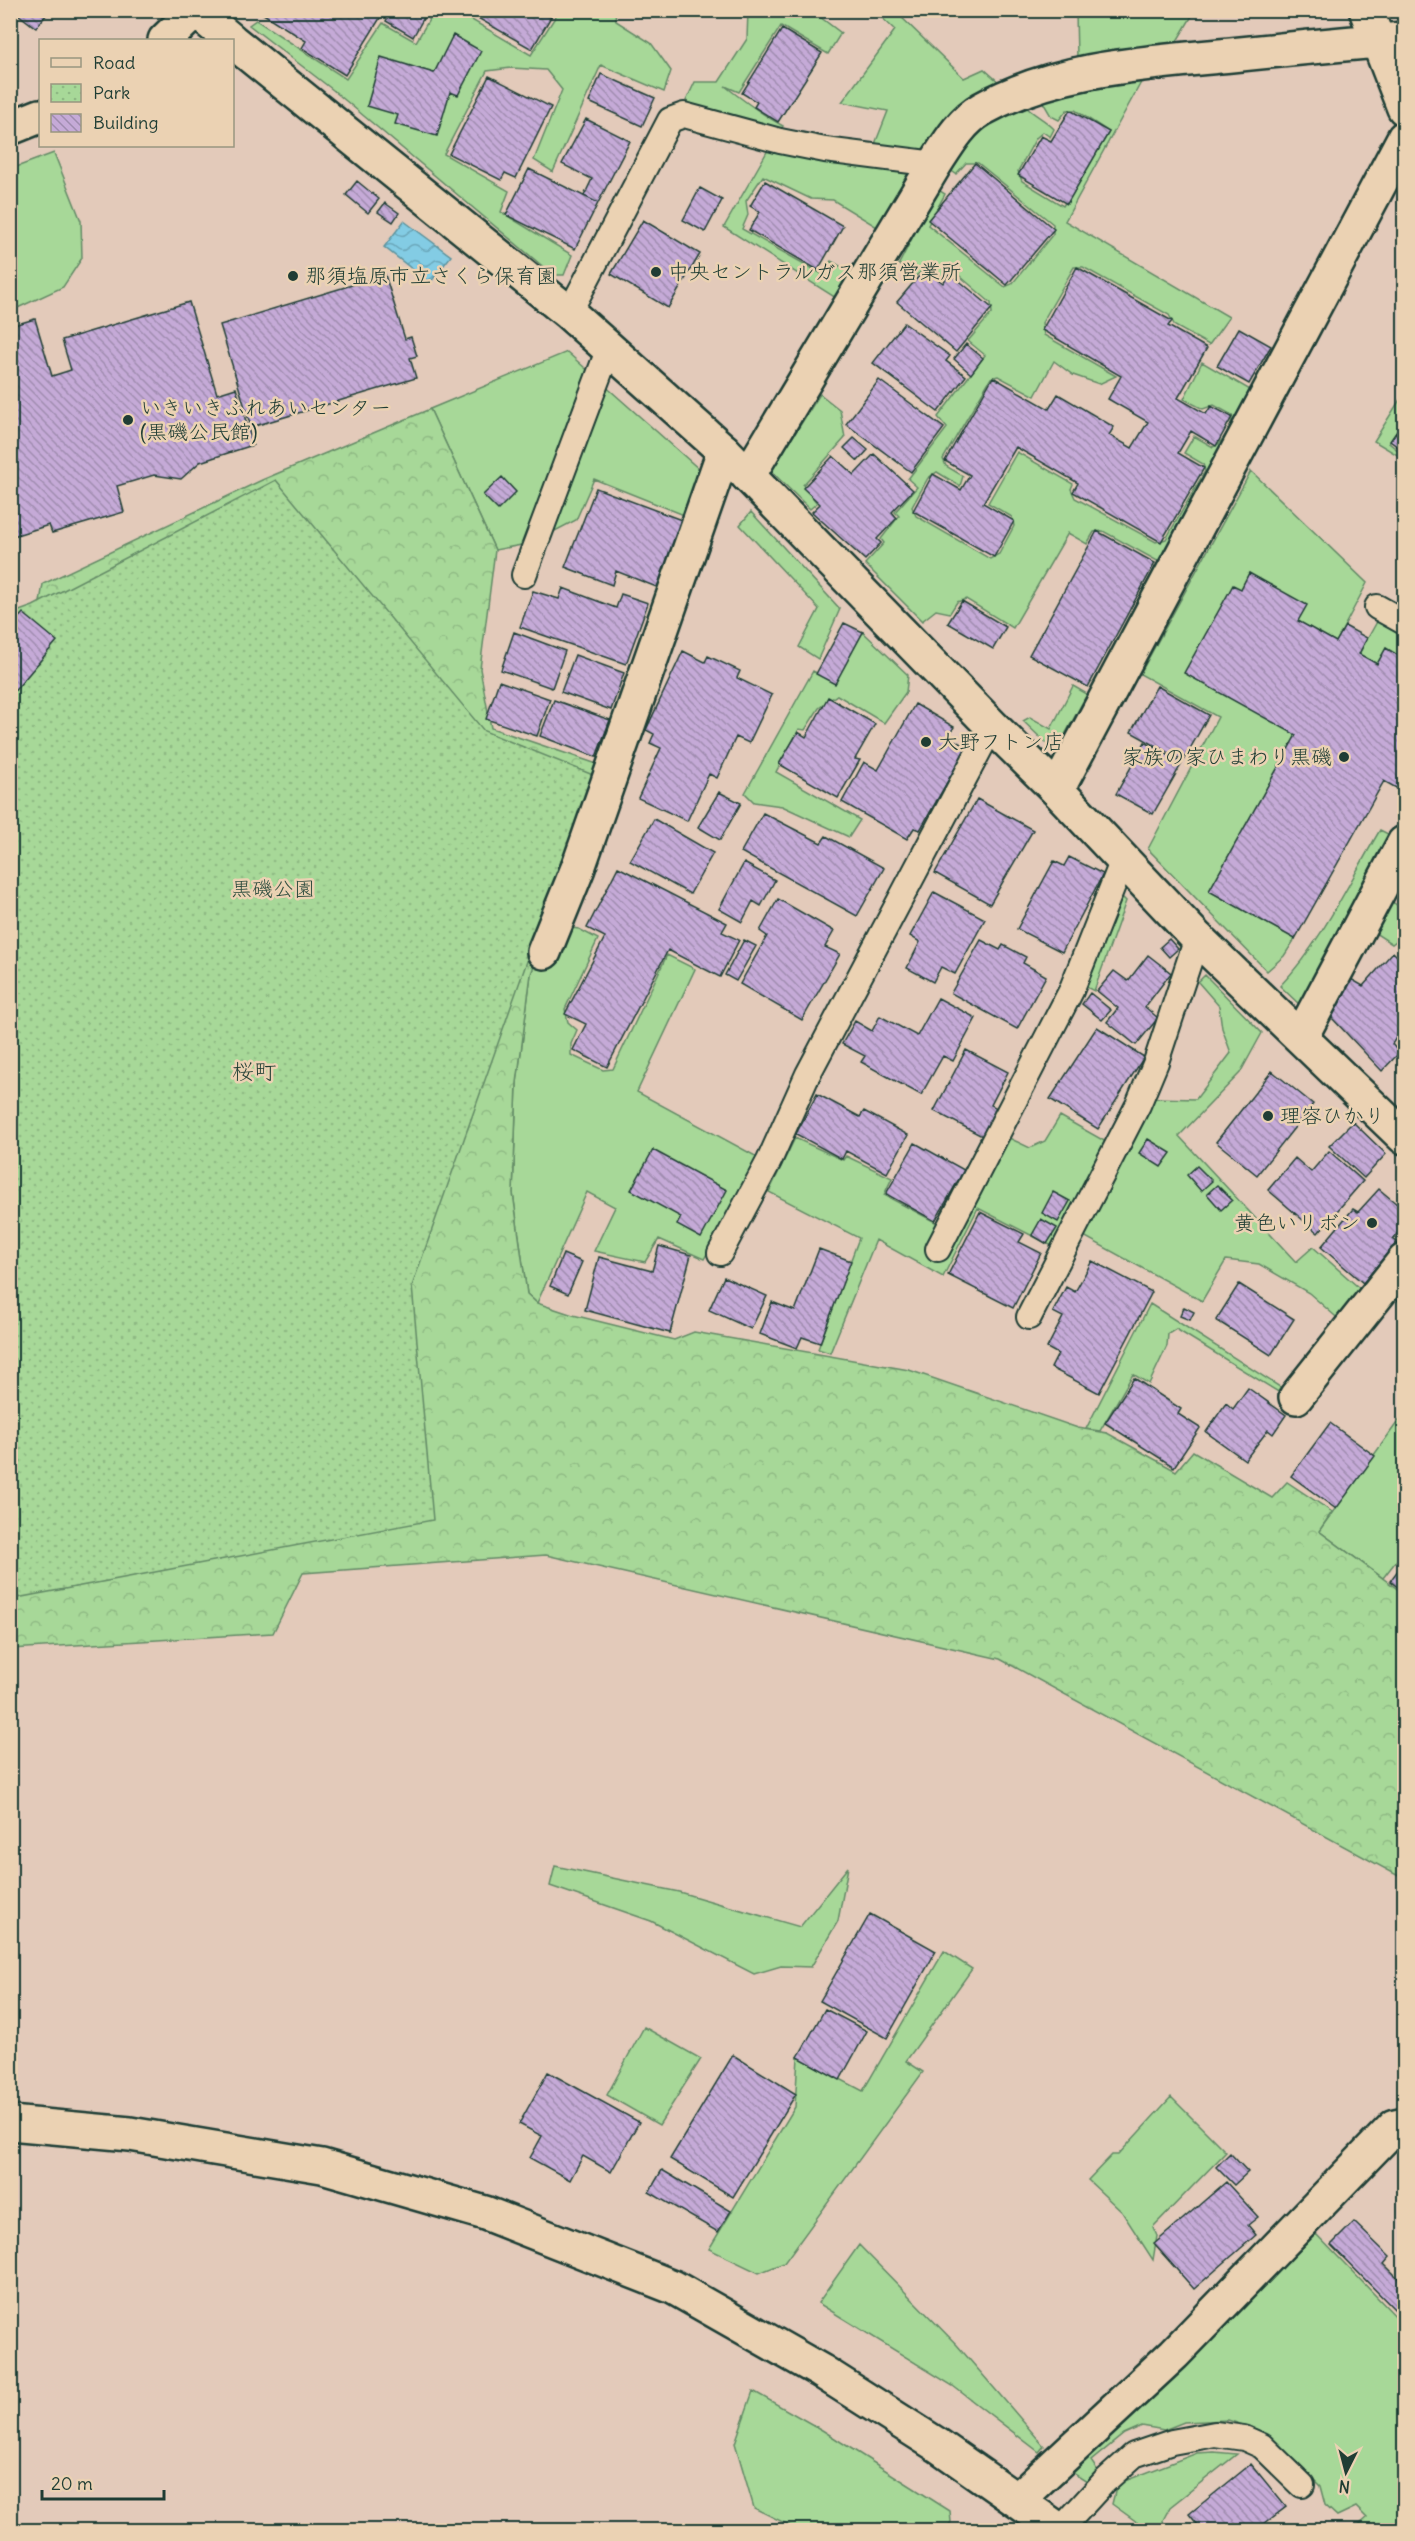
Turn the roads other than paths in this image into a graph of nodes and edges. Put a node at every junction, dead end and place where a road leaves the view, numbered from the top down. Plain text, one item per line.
1 (1366, 10) edge
2 (195, 11) edge
3 (166, 39) edge
4 (230, 39) edge
5 (1391, 40) edge
6 (234, 43) edge
7 (1404, 108) edge
8 (39, 116) edge
9 (10, 128) edge
10 (1404, 138) edge
11 (935, 164) junction
12 (569, 313) junction
13 (609, 348) junction
14 (724, 451) junction
15 (748, 476) junction
16 (524, 575) dead end
17 (1377, 607) dead end
18 (1404, 622) edge
19 (992, 726) junction
20 (1057, 789) junction
21 (1404, 843) edge
22 (1123, 860) junction
23 (1197, 938) junction
24 (544, 952) dead end
25 (1301, 1037) junction
26 (1404, 1137) edge
27 (938, 1249) dead end
28 (720, 1253) dead end
29 (1404, 1261) edge
30 (1029, 1317) dead end
31 (1296, 1397) dead end
32 (10, 2123) edge
33 (1404, 2124) edge
34 (1302, 2485) dead end
35 (1017, 2500) junction
36 (1059, 2530) edge

1 - 5 street
2 - 3 street
2 - 4 street
5 - 7 street
5 - 11 street
6 - 12 street
8 - 9 street
10 - 20 street
11 - 12 lane
11 - 15 street
12 - 13 street
13 - 14 street
13 - 16 lane
14 - 15 street
14 - 24 street
15 - 19 street
17 - 18 lane
19 - 20 street
19 - 28 lane
20 - 22 street
21 - 25 street
22 - 23 street
22 - 27 lane
23 - 25 street
23 - 30 lane
25 - 26 street
29 - 31 street
32 - 35 street
33 - 35 street
34 - 36 lane
35 - 36 street

